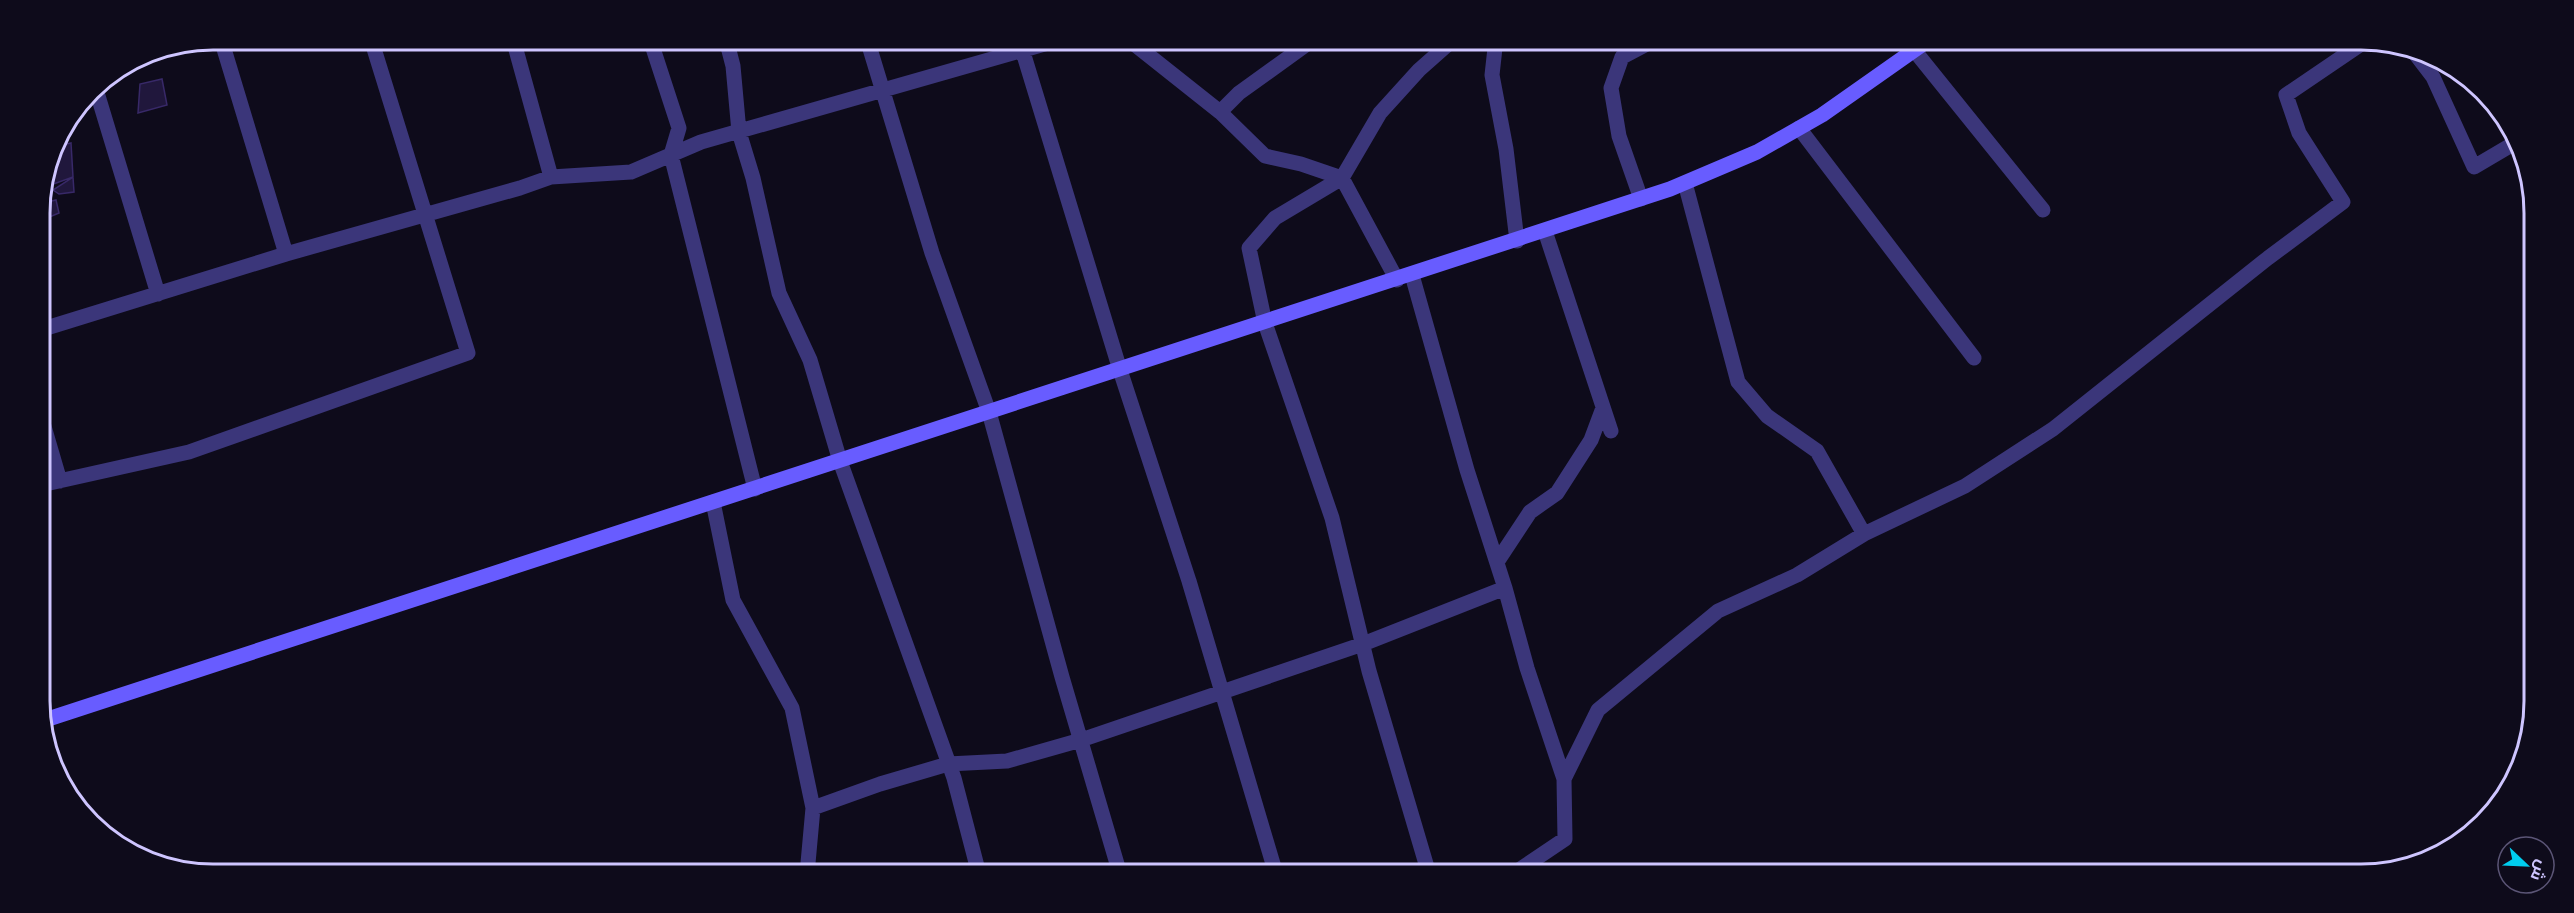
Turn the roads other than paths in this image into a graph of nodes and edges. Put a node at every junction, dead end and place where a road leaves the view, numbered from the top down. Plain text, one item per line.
1 (224, 50) edge
2 (374, 50) edge
3 (516, 50) edge
4 (654, 50) edge
5 (729, 50) edge
6 (870, 50) edge
7 (1006, 50) edge
8 (1023, 50) edge
9 (1142, 50) edge
10 (1299, 50) edge
11 (1442, 50) edge
12 (1495, 50) edge
13 (1635, 50) edge
14 (1914, 50) joint
15 (2352, 50) edge
16 (2421, 61) edge
17 (883, 90) junction
18 (97, 97) edge
19 (1220, 112) junction
20 (1799, 128) junction
21 (739, 132) junction
22 (2510, 146) edge
23 (671, 155) junction
24 (551, 177) junction
25 (1342, 178) junction
26 (1685, 183) junction
27 (1641, 199) junction
28 (2043, 210) dead end
29 (425, 215) junction
30 (1545, 231) junction
31 (1517, 241) junction
32 (286, 254) junction
33 (1404, 277) junction
34 (158, 294) junction
35 (1265, 323) junction
36 (50, 327) edge
37 (1974, 358) dead end
38 (1120, 370) junction
39 (1603, 408) junction
40 (988, 412) junction
41 (1611, 431) dead end
42 (50, 447) edge
43 (840, 461) junction
44 (60, 481) junction
45 (49, 483) edge
46 (755, 489) junction
47 (712, 502) junction
48 (1864, 534) junction
49 (1497, 562) junction
50 (1505, 588) junction
51 (1363, 644) junction
52 (1221, 691) junction
53 (51, 718) edge
54 (1081, 740) junction
55 (948, 764) junction
56 (1564, 779) junction
57 (813, 808) junction
58 (1426, 863) edge
59 (1529, 863) edge
60 (808, 864) edge
61 (976, 864) edge
62 (1117, 864) edge
63 (1273, 864) edge

1 - 32 street
2 - 29 street
3 - 24 street
4 - 23 street
5 - 21 street
6 - 17 street
7 - 17 street
8 - 38 street
9 - 19 street
10 - 19 street
11 - 25 street
12 - 31 street
13 - 27 street
14 - 20 main road
14 - 28 street
15 - 48 street
16 - 22 street
17 - 21 street
17 - 40 street
18 - 34 street
19 - 25 street
20 - 26 main road
20 - 37 street
21 - 23 street
21 - 43 street
23 - 24 street
23 - 46 street
24 - 29 street
25 - 33 street
25 - 35 street
26 - 27 main road
26 - 48 street
27 - 30 main road
29 - 32 street
29 - 44 street
30 - 31 main road
30 - 39 street
31 - 33 main road
32 - 34 street
33 - 35 main road
33 - 49 street
34 - 36 street
35 - 38 main road
35 - 51 street
38 - 40 main road
38 - 52 street
39 - 41 street
39 - 49 street
40 - 43 main road
40 - 54 street
42 - 44 street
43 - 46 main road
43 - 55 street
44 - 45 street
46 - 47 main road
47 - 53 main road
47 - 57 street
48 - 56 street
49 - 50 street
50 - 51 street
50 - 56 street
51 - 52 street
51 - 58 street
52 - 54 street
52 - 63 street
54 - 55 street
54 - 62 street
55 - 57 street
55 - 61 street
56 - 59 street
57 - 60 street

